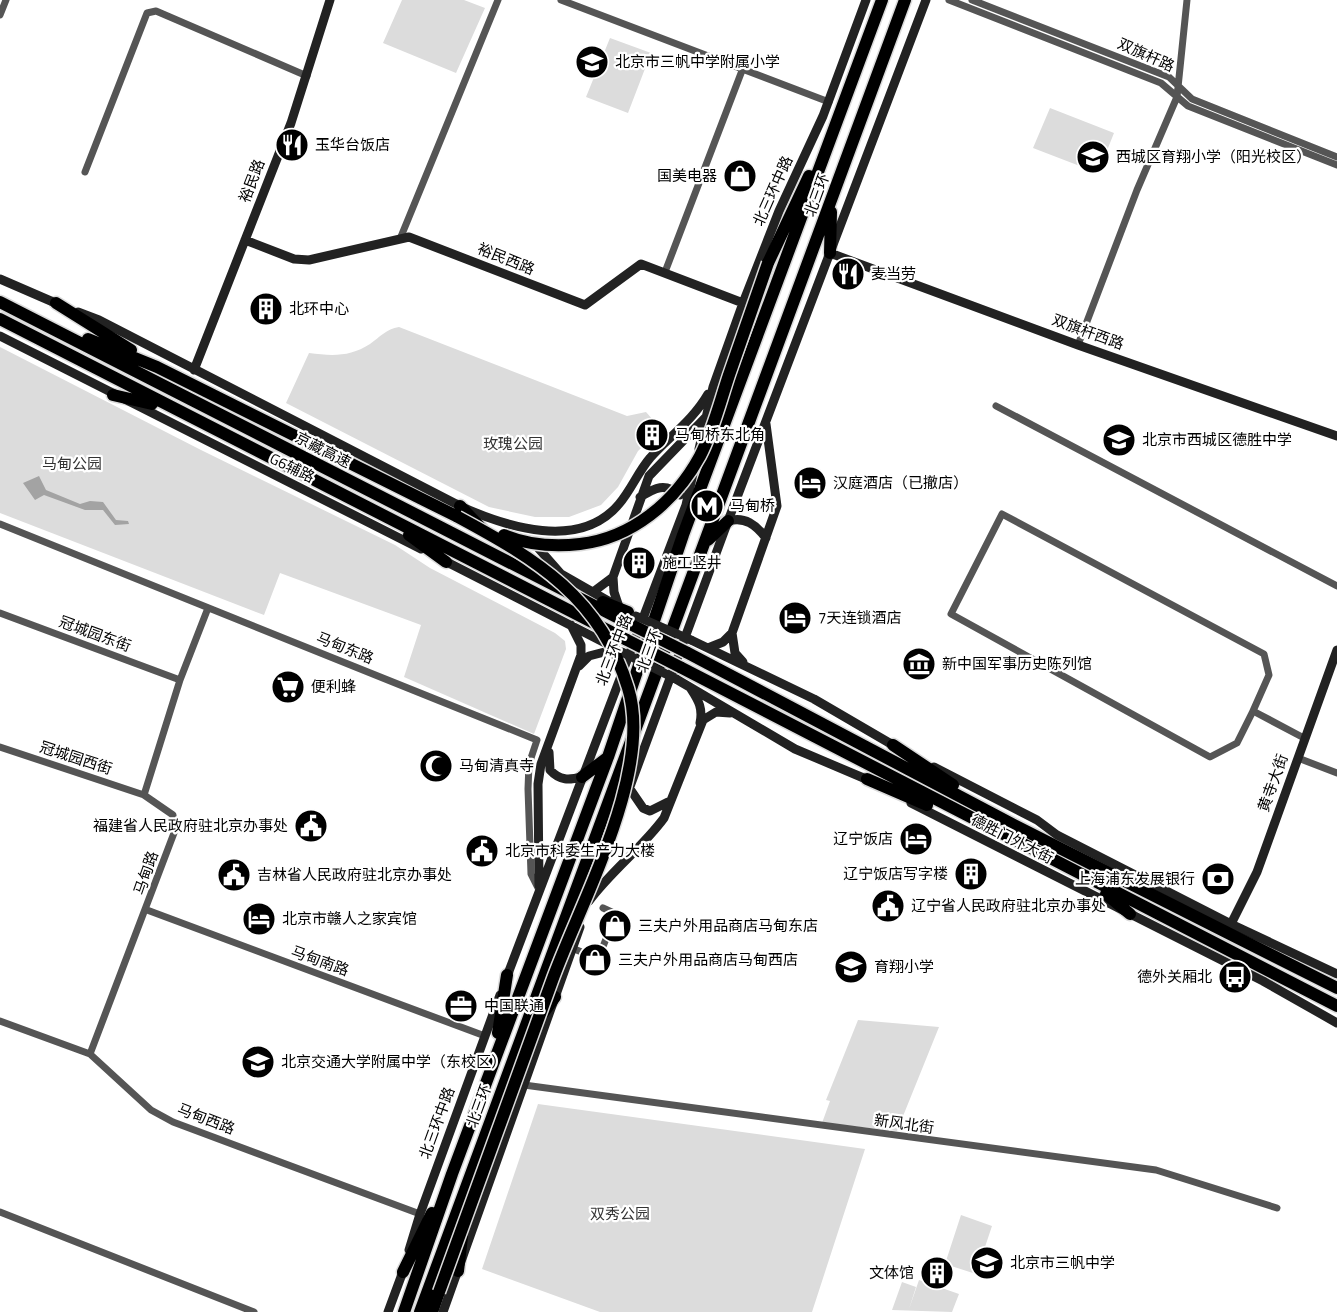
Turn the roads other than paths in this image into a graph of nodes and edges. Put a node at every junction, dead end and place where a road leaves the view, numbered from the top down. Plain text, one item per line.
1 (6, 0) edge
2 (330, 0) edge
3 (498, 0) edge
4 (561, 0) edge
5 (866, 0) edge
6 (882, 0) edge
7 (905, 0) edge
8 (926, 0) edge
9 (949, 0) edge
10 (972, 0) edge
11 (1187, 0) edge
12 (0, 15) edge
13 (742, 68) junction
14 (307, 76) junction
15 (1179, 87) junction
16 (1177, 97) junction
17 (829, 102) junction
18 (840, 110) junction
19 (1337, 157) edge
20 (1337, 165) edge
21 (85, 172) dead end
22 (831, 200) junction
23 (400, 239) junction
24 (245, 240) junction
25 (830, 253) junction
26 (665, 272) junction
27 (0, 279) edge
28 (0, 302) edge
29 (56, 303) junction
30 (743, 303) junction
31 (20, 313) junction
32 (0, 319) edge
33 (0, 336) edge
34 (1078, 345) junction
35 (157, 367) junction
36 (194, 370) junction
37 (712, 387) junction
38 (113, 395) junction
39 (996, 406) dead end
40 (168, 407) junction
41 (707, 416) junction
42 (766, 421) junction
43 (1337, 436) edge
44 (640, 497) junction
45 (686, 505) junction
46 (459, 511) junction
47 (379, 513) junction
48 (728, 521) junction
49 (0, 524) edge
50 (521, 528) junction
51 (683, 535) junction
52 (766, 538) junction
53 (705, 543) junction
54 (446, 562) junction
55 (515, 564) junction
56 (613, 577) junction
57 (1337, 586) edge
58 (593, 592) junction
59 (208, 608) junction
60 (0, 614) edge
61 (629, 615) junction
62 (571, 625) junction
63 (732, 633) junction
64 (689, 646) junction
65 (622, 647) junction
66 (708, 648) junction
67 (1337, 650) edge
68 (745, 664) junction
69 (578, 666) junction
70 (678, 673) junction
71 (180, 680) junction
72 (690, 687) junction
73 (1253, 711) junction
74 (736, 714) junction
75 (699, 728) junction
76 (552, 734) junction
77 (1305, 738) junction
78 (893, 745) junction
79 (0, 747) edge
80 (608, 757) junction
81 (1298, 758) junction
82 (625, 759) junction
83 (1337, 773) edge
84 (582, 777) junction
85 (867, 780) junction
86 (630, 789) junction
87 (144, 795) junction
88 (669, 801) junction
89 (1014, 825) junction
90 (1008, 839) junction
91 (1086, 878) junction
92 (539, 891) junction
93 (589, 901) junction
94 (603, 908) dead end
95 (147, 910) junction
96 (1130, 914) junction
97 (1231, 924) junction
98 (572, 948) junction
99 (1337, 974) edge
100 (507, 975) junction
101 (1337, 988) edge
102 (555, 998) junction
103 (1337, 1006) edge
104 (0, 1021) edge
105 (1337, 1023) edge
106 (485, 1036) junction
107 (517, 1049) junction
108 (90, 1054) junction
109 (495, 1058) junction
110 (524, 1085) junction
111 (471, 1170) junction
112 (452, 1174) junction
113 (1277, 1208) dead end
114 (0, 1212) edge
115 (420, 1214) junction
116 (458, 1271) junction
117 (403, 1272) junction
118 (254, 1312) edge
119 (388, 1312) edge
120 (404, 1312) edge
121 (420, 1312) edge
122 (432, 1312) edge
123 (443, 1312) edge

1 - 12 street
2 - 14 street, 裕民路
3 - 23 street
4 - 13 street
5 - 17 street, 北三环中路
6 - 18 highway, 北三环
7 - 22 highway, 北三环
8 - 25 street
9 - 16 street
10 - 15 street, 双旗杆路
11 - 15 street
13 - 17 street
13 - 26 street
14 - 21 street
14 - 24 street, 裕民路
15 - 16 street
15 - 19 street, 双旗杆路
16 - 20 street
16 - 34 street
17 - 30 street, 北三环中路
18 - 46 highway, bridge
18 - 51 highway, 北三环
22 - 25 highway
22 - 53 highway, 北三环
23 - 24 street, 裕民西路
23 - 26 street, 裕民西路
24 - 36 street, 裕民路
25 - 34 street, 双旗杆西路
25 - 42 street
26 - 30 street, 裕民西路
27 - 29 street
28 - 31 highway, 京藏高速
29 - 35 highway
29 - 36 street
30 - 37 street, 北三环中路
31 - 35 highway
31 - 55 highway, 京藏高速
32 - 40 highway, 京藏高速
33 - 38 street, G6辅路
34 - 43 street, 双旗杆西路
35 - 46 highway
36 - 46 street
37 - 41 street, 北三环中路
37 - 50 street
38 - 40 highway
38 - 54 street, G6辅路
39 - 57 street
40 - 47 highway, 京藏高速
41 - 44 street
41 - 45 street, 北三环中路
42 - 48 street
42 - 52 street
44 - 45 street
44 - 56 street
45 - 51 highway
45 - 84 street, 北三环中路
46 - 50 street
46 - 55 highway
46 - 122 highway, bridge
47 - 54 highway
47 - 65 highway, 京藏高速
48 - 52 street
48 - 53 highway
48 - 86 street
49 - 59 street, 马甸东路
50 - 58 street
51 - 80 highway, 北三环
52 - 63 street
53 - 82 highway, 北三环
54 - 62 street, G6辅路
55 - 61 highway, 京藏高速
56 - 58 street
56 - 61 street
58 - 61 street
59 - 71 street
59 - 92 street, 马甸东路
60 - 71 street, 冠城园东街
61 - 64 highway, bridge
62 - 65 street, G6辅路
62 - 69 street
63 - 66 street
63 - 68 street
64 - 66 street, 德胜门外大街
64 - 89 highway, 德胜门外大街
65 - 69 street
65 - 70 highway, bridge
66 - 68 street, 德胜门外大街
67 - 77 street, 黄寺大街
68 - 78 street, 德胜门外大街
69 - 76 street
70 - 72 street, 德胜门外大街
70 - 90 highway, 德胜门外大街
71 - 87 street
72 - 74 street, 德胜门外大街
72 - 75 street
73 - 73 street
73 - 77 street
74 - 75 street
74 - 85 street, 德胜门外大街
75 - 88 street
76 - 84 street
76 - 92 street
77 - 81 street, 黄寺大街
78 - 89 highway
78 - 97 street, 德胜门外大街
79 - 87 street, 冠城园西街
80 - 84 highway
80 - 109 highway, 北三环
81 - 83 street
81 - 97 street, 黄寺大街
82 - 86 highway
82 - 107 highway, 北三环
84 - 92 street, 北三环中路
85 - 90 highway
85 - 96 street, 德胜门外大街
86 - 88 street
86 - 93 street
87 - 95 street, 马甸路
88 - 93 street
89 - 101 highway, 德胜门外大街
90 - 91 highway, 德胜门外大街
91 - 96 highway
91 - 103 highway, 德胜门外大街
92 - 100 street, 北三环中路
93 - 98 street
94 - 98 street
95 - 106 street, 马甸南路
95 - 108 street, 马甸路
96 - 105 street, 德胜门外大街
97 - 99 street, 德胜门外大街
98 - 102 street
100 - 106 street, 北三环中路
100 - 109 highway
102 - 107 highway
102 - 110 street
104 - 108 street, 马甸西路
106 - 115 street, 北三环中路
107 - 111 highway, 北三环
108 - 115 street, 马甸西路
109 - 112 highway, 北三环
110 - 113 street, 新风北街
110 - 116 street
111 - 116 highway
111 - 121 highway, 北三环
112 - 117 highway
112 - 120 highway, 北三环
114 - 118 street
115 - 117 street, 北三环中路
116 - 123 street
117 - 119 street, 北三环中路

